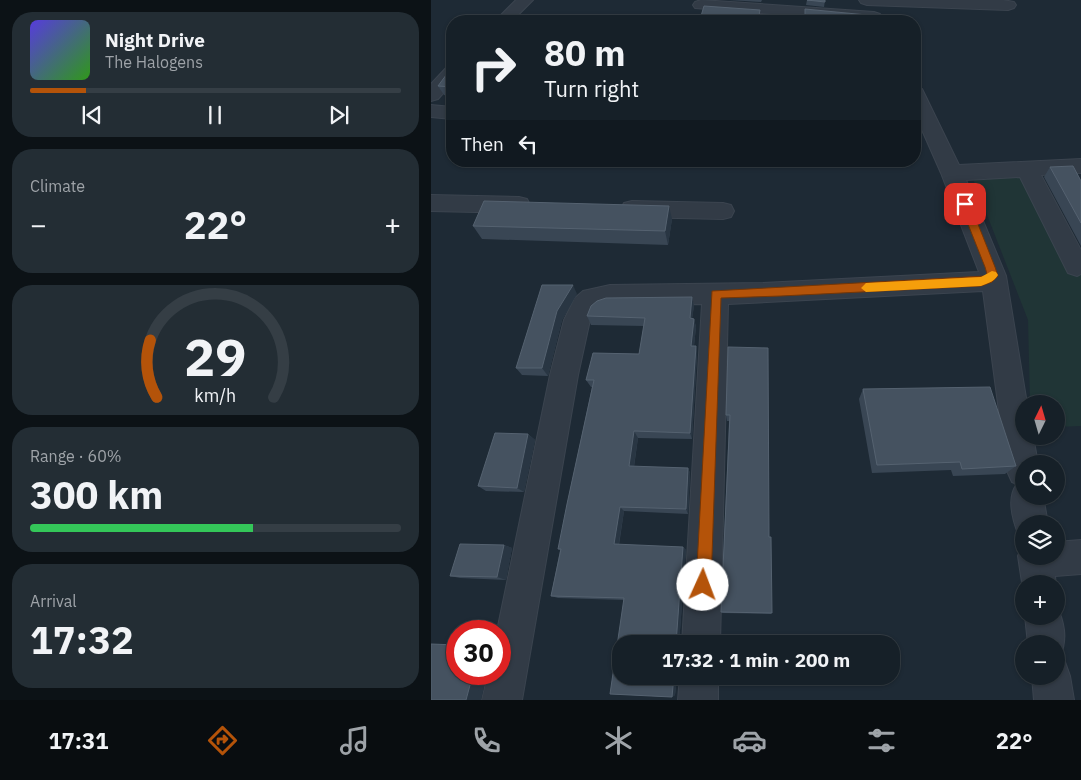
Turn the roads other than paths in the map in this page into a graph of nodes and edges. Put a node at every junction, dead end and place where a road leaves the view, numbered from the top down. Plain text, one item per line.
1 (525, 0) edge
2 (866, 0) edge
3 (701, 5) dead end
4 (1008, 5) dead end
5 (509, 15) edge
6 (825, 15) edge
7 (873, 15) edge
8 (446, 79) edge
9 (431, 95) edge
10 (921, 106) edge
11 (431, 111) edge
12 (446, 112) edge
13 (1081, 166) edge
14 (1027, 169) junction
15 (952, 173) junction
16 (431, 203) edge
17 (538, 206) edge
18 (616, 208) edge
19 (723, 211) dead end
20 (1077, 266) dead end
21 (993, 276) junction
22 (715, 294) junction
23 (1021, 455) edge
24 (1081, 558) edge
25 (1036, 567) edge
26 (701, 635) edge
27 (699, 685) edge
28 (1052, 685) edge
29 (502, 700) edge
30 (698, 700) edge
31 (1054, 700) edge

1 - 5 street
2 - 4 street
2 - 7 street
3 - 6 street
8 - 9 street
10 - 15 street
11 - 12 street
13 - 14 street
14 - 15 street
14 - 20 street
15 - 21 street
16 - 17 street
18 - 19 street
21 - 22 street
21 - 23 street
22 - 26 street
22 - 29 street
24 - 25 street
27 - 30 street
28 - 31 street

